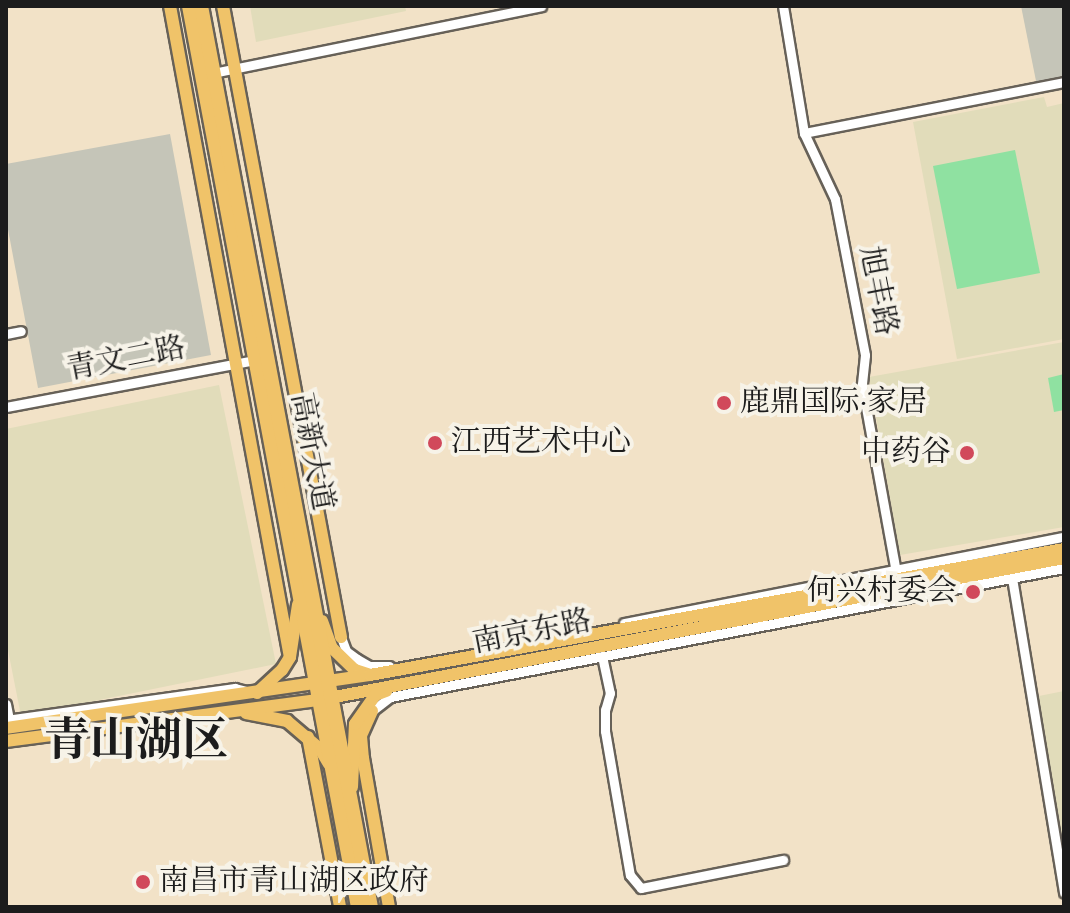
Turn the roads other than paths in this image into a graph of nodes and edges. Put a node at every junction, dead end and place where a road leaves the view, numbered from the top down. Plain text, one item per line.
1 (170, 6) edge
2 (189, 6) edge
3 (201, 6) edge
4 (223, 6) edge
5 (541, 6) edge
6 (783, 6) edge
7 (235, 68) junction
8 (213, 73) junction
9 (1064, 82) edge
10 (804, 133) junction
11 (21, 331) dead end
12 (6, 334) edge
13 (254, 360) junction
14 (237, 363) junction
15 (6, 407) edge
16 (1064, 537) edge
17 (1064, 549) edge
18 (1064, 558) edge
19 (1064, 568) edge
20 (1011, 573) junction
21 (897, 580) junction
22 (305, 597) junction
23 (341, 637) joint
24 (602, 656) junction
25 (290, 657) junction
26 (370, 675) junction
27 (436, 678) junction
28 (479, 679) junction
29 (322, 683) junction
30 (407, 683) junction
31 (257, 693) junction
32 (325, 699) junction
33 (6, 704) edge
34 (235, 711) junction
35 (372, 711) joint
36 (8, 732) edge
37 (308, 737) junction
38 (332, 769) junction
39 (352, 802) junction
40 (783, 860) dead end
41 (1064, 893) edge
42 (340, 907) edge
43 (358, 907) edge
44 (371, 907) edge
45 (389, 907) edge

1 - 14 main road
2 - 13 highway, 高新大道
3 - 8 highway, 高新大道
4 - 7 main road
5 - 7 street
6 - 10 street, 旭丰路
7 - 8 street
7 - 23 main road
8 - 22 highway, 高新大道
9 - 10 street
10 - 21 street, 旭丰路
11 - 12 street
13 - 14 street, 青文二路
13 - 22 highway, 高新大道
14 - 15 street, 青文二路
14 - 25 main road
16 - 21 street
17 - 21 main road, 南京东路
18 - 20 main road, 南京东路
19 - 20 street
20 - 21 main road, 南京东路
20 - 24 street
20 - 41 street
21 - 23 street
21 - 26 main road, 南京东路
21 - 27 main road, 南京东路
22 - 25 main road
22 - 26 main road
22 - 29 highway, 高新大道
24 - 28 street
24 - 40 street
25 - 31 main road
26 - 29 main road, 南京东路
27 - 28 street
27 - 30 main road, 南京东路
28 - 35 street
29 - 31 main road, 南京东路
29 - 32 highway, 高新大道
30 - 32 main road, 南京东路
30 - 39 main road
31 - 36 main road, 南京东路
32 - 34 main road, 南京东路
32 - 38 highway, 高新大道
32 - 39 highway, 高新大道
33 - 36 street
34 - 36 main road, 南京东路
34 - 37 main road
35 - 45 main road
37 - 38 main road
37 - 42 main road
38 - 43 highway, 高新大道
39 - 44 highway, 高新大道

